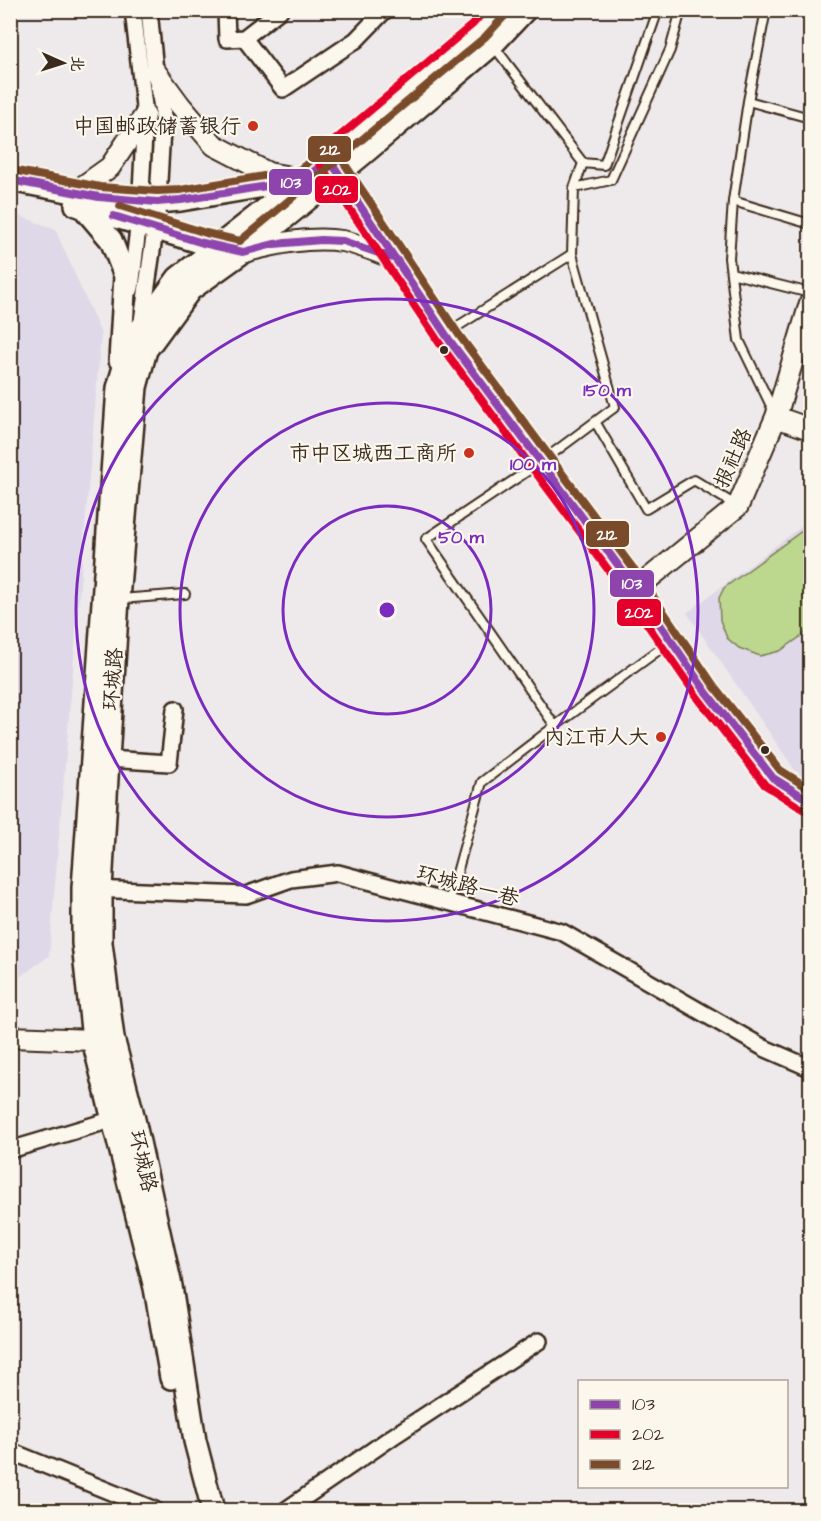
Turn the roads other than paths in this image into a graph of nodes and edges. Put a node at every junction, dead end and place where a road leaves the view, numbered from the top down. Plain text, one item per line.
1 (133, 10) edge
2 (149, 10) edge
3 (226, 10) edge
4 (280, 10) edge
5 (500, 10) edge
6 (525, 10) edge
7 (658, 10) edge
8 (681, 10) edge
9 (766, 10) edge
10 (379, 13) edge
11 (244, 38) junction
12 (486, 38) junction
13 (155, 70) junction
14 (748, 101) junction
15 (145, 115) junction
16 (810, 118) edge
17 (583, 163) junction
18 (334, 166) junction
19 (10, 180) edge
20 (303, 180) junction
21 (574, 189) junction
22 (10, 192) edge
23 (85, 198) junction
24 (149, 201) junction
25 (733, 201) junction
26 (810, 224) edge
27 (147, 226) junction
28 (218, 247) junction
29 (243, 252) junction
30 (572, 254) junction
31 (396, 259) junction
32 (731, 273) junction
33 (810, 293) edge
34 (810, 303) edge
35 (140, 330) junction
36 (446, 334) junction
37 (127, 388) junction
38 (776, 417) junction
39 (596, 423) junction
40 (810, 429) edge
41 (541, 462) junction
42 (738, 506) junction
43 (636, 589) junction
44 (185, 594) dead end
45 (118, 599) junction
46 (671, 641) junction
47 (175, 709) dead end
48 (555, 726) junction
49 (108, 759) junction
50 (810, 801) edge
51 (92, 889) junction
52 (449, 902) junction
53 (10, 1037) edge
54 (103, 1039) junction
55 (810, 1068) edge
56 (133, 1114) junction
57 (112, 1119) junction
58 (10, 1150) edge
59 (539, 1341) dead end
60 (10, 1451) edge
61 (155, 1510) edge
62 (208, 1510) edge
63 (286, 1510) edge

1 - 15 street
2 - 13 street
3 - 11 street
4 - 11 street
5 - 12 main road, 环城路
6 - 12 main road, 环城路
7 - 17 lane
8 - 21 lane
9 - 14 lane
10 - 11 street
12 - 17 lane
12 - 18 main road, 环城路
13 - 20 street
13 - 24 street
14 - 16 lane
14 - 25 lane
15 - 23 street
15 - 24 street
17 - 21 lane
18 - 20 main road, 环城路
18 - 29 main road, 环城路
18 - 31 street
19 - 23 main road
20 - 24 main road
20 - 28 main road, 环城路
21 - 30 lane
22 - 23 main road
23 - 24 main road
23 - 27 main road
23 - 37 main road
24 - 27 street
25 - 26 lane
25 - 32 lane
27 - 28 main road
27 - 35 street
27 - 37 street
28 - 29 main road
28 - 35 main road, 环城路
29 - 31 street
29 - 37 main road, 环城路
30 - 36 lane
30 - 39 lane
31 - 36 street
32 - 33 lane
32 - 38 lane
34 - 38 street, 报社路
35 - 37 main road, 环城路
36 - 41 street
37 - 45 main road, 环城路
37 - 51 main road, 环城路
38 - 40 street
38 - 42 street, 报社路
39 - 41 lane
39 - 42 lane
41 - 43 street
41 - 48 lane
42 - 43 street, 报社路
43 - 46 street
44 - 45 lane
45 - 49 main road, 环城路
46 - 48 lane
46 - 50 street
47 - 49 street
48 - 52 lane
49 - 51 main road, 环城路
51 - 52 street, 环城路一巷
51 - 54 main road, 环城路
52 - 55 street, 环城路一巷
53 - 54 street
54 - 56 main road, 环城路
54 - 57 main road, 环城路
56 - 57 street
56 - 62 main road, 环城路
57 - 58 street
57 - 62 main road, 环城路
59 - 63 street
60 - 61 street

